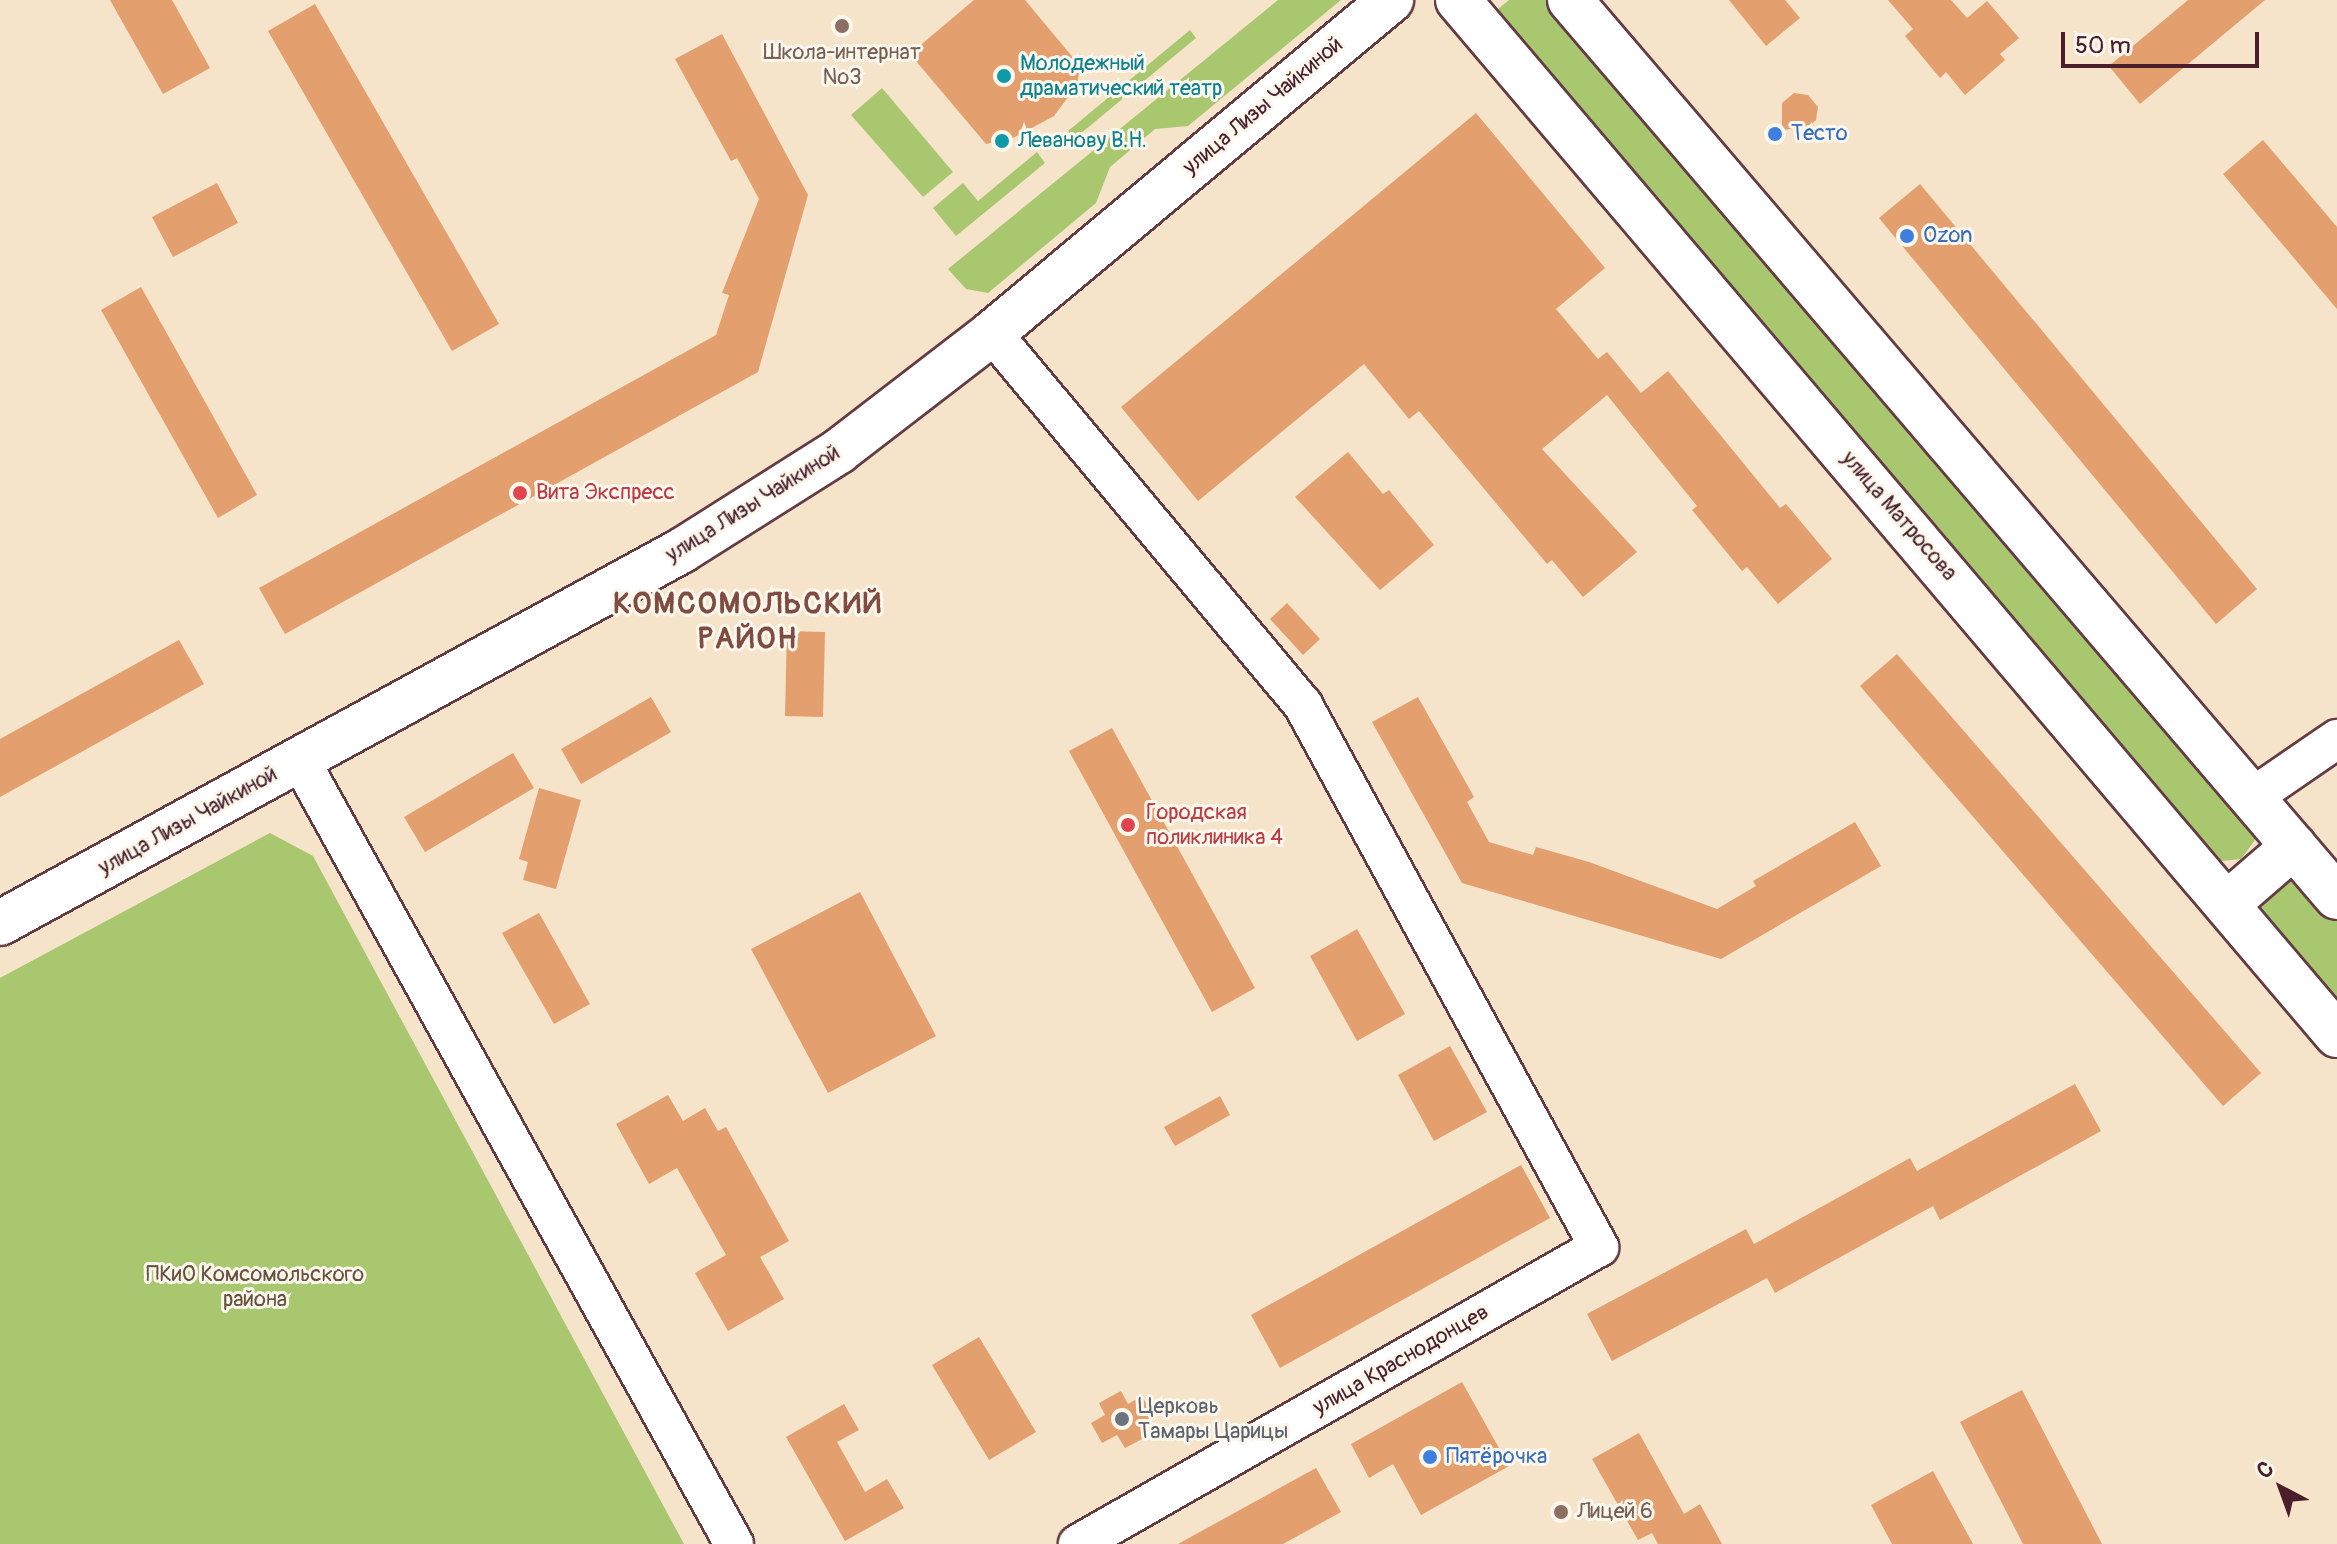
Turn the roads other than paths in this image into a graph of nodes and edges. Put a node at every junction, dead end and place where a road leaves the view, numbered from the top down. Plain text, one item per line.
1 (1391, 0) edge
2 (1458, 0) edge
3 (1570, 0) edge
4 (992, 333) junction
5 (2337, 739) edge
6 (300, 760) junction
7 (2254, 796) junction
8 (2294, 846) junction
9 (2337, 897) edge
10 (2228, 903) junction
11 (0, 923) edge
12 (2337, 1035) edge
13 (734, 1544) edge
14 (1078, 1544) edge

1 - 4 main road, улица Лизы Чайкиной
2 - 10 main road, улица Матросова
3 - 7 main road
4 - 6 main road, улица Лизы Чайкиной
4 - 14 street, улица Краснодонцев
5 - 7 street
6 - 11 main road, улица Лизы Чайкиной
6 - 13 street
7 - 8 main road
8 - 9 main road
8 - 10 main road
10 - 12 main road, улица Матросова

